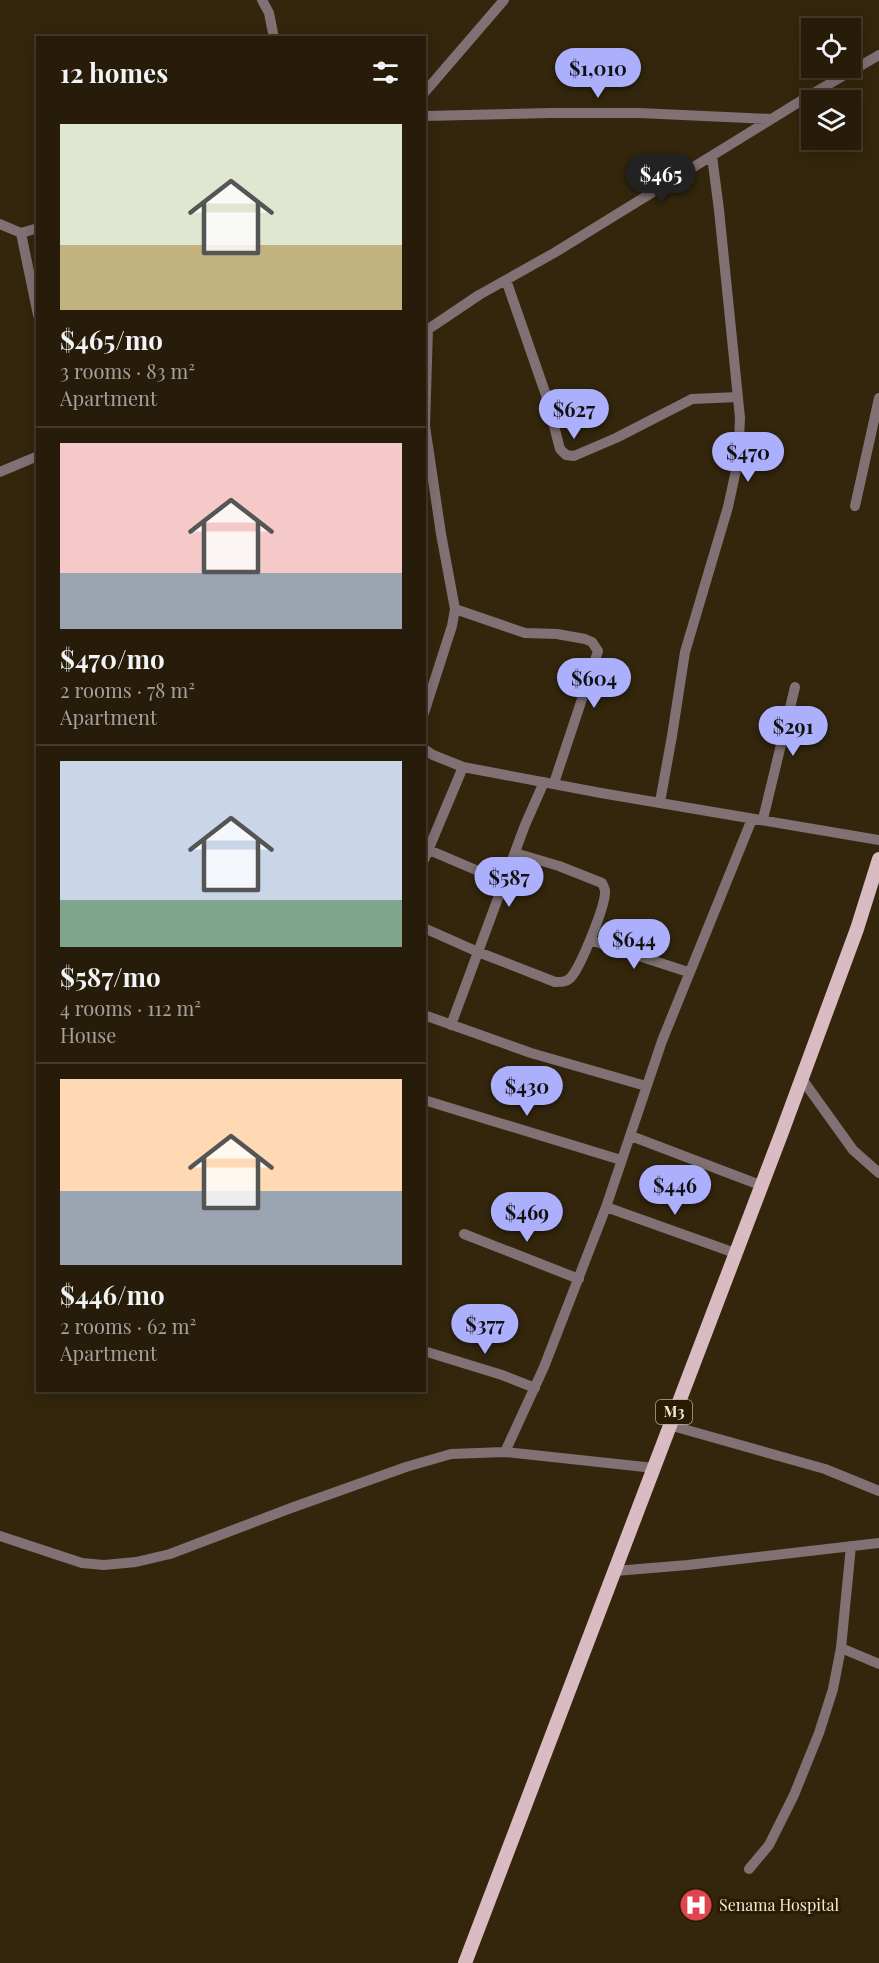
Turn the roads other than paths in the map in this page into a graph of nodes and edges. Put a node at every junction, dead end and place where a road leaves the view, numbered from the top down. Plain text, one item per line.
1 (262, 0) edge
2 (504, 0) edge
3 (274, 36) edge
4 (879, 55) edge
5 (426, 91) edge
6 (426, 116) edge
7 (771, 120) junction
8 (712, 156) junction
9 (0, 224) edge
10 (36, 229) edge
11 (21, 233) junction
12 (506, 280) junction
13 (36, 305) edge
14 (426, 330) edge
15 (738, 397) junction
16 (879, 398) edge
17 (426, 433) edge
18 (36, 457) edge
19 (0, 472) edge
20 (855, 506) dead end
21 (455, 609) junction
22 (795, 687) dead end
23 (426, 707) edge
24 (426, 750) edge
25 (463, 767) junction
26 (549, 782) junction
27 (660, 802) junction
28 (757, 819) junction
29 (879, 840) edge
30 (515, 853) junction
31 (427, 855) edge
32 (879, 859) edge
33 (504, 882) junction
34 (426, 929) edge
35 (590, 940) junction
36 (478, 952) junction
37 (688, 972) junction
38 (426, 1016) edge
39 (451, 1024) junction
40 (802, 1079) junction
41 (646, 1086) junction
42 (426, 1101) edge
43 (631, 1136) junction
44 (621, 1160) junction
45 (879, 1173) edge
46 (760, 1185) junction
47 (606, 1206) junction
48 (464, 1234) dead end
49 (735, 1253) junction
50 (579, 1279) junction
51 (426, 1352) edge
52 (535, 1388) junction
53 (669, 1425) junction
54 (505, 1452) junction
55 (654, 1468) junction
56 (879, 1491) edge
57 (0, 1536) edge
58 (879, 1543) edge
59 (851, 1546) junction
60 (615, 1571) junction
61 (841, 1648) junction
62 (879, 1664) edge
63 (749, 1869) dead end
64 (465, 1963) edge

1 - 3 street
2 - 5 street
4 - 7 street
6 - 7 street
7 - 8 street
8 - 12 street
8 - 15 street
9 - 11 street
10 - 11 street
11 - 13 street
12 - 14 street
12 - 15 street
15 - 27 street
16 - 20 street
17 - 21 street
18 - 19 street
21 - 23 street
21 - 26 street
22 - 28 street
24 - 25 street
25 - 26 street
25 - 31 street
26 - 27 street
26 - 30 street
27 - 28 street
28 - 29 street
28 - 37 street
30 - 33 street
30 - 35 street
31 - 33 street
32 - 40 main road, M3
33 - 36 street
34 - 36 street
35 - 36 street
35 - 37 street
36 - 39 street
37 - 41 street
38 - 39 street
39 - 41 street
40 - 45 street
40 - 46 main road, M3
41 - 43 street
42 - 44 street
43 - 44 street
43 - 46 street
44 - 47 street
46 - 49 main road, M3
47 - 49 street
47 - 50 street
48 - 50 street
49 - 53 main road, M3
50 - 52 street
51 - 52 street
52 - 54 street
53 - 55 main road, M3
53 - 56 street
54 - 55 street
54 - 57 street
55 - 60 main road, M3
58 - 59 street
59 - 60 street
59 - 61 street
60 - 64 main road, M3
61 - 62 street
61 - 63 street

